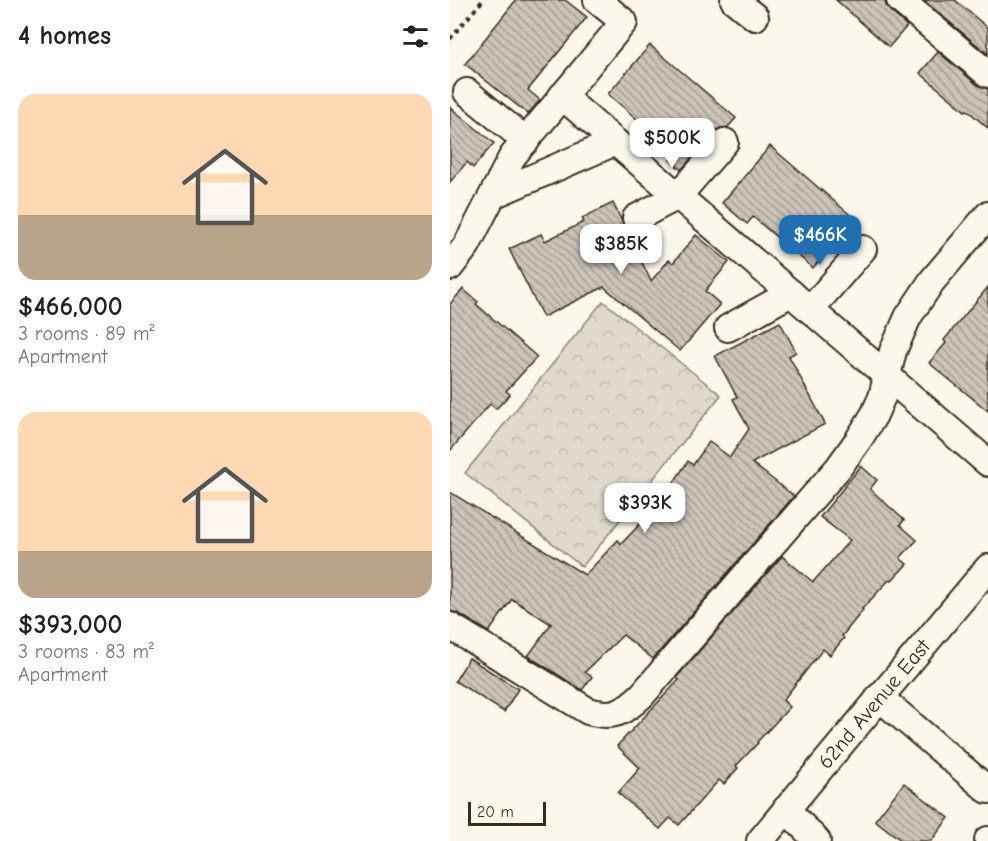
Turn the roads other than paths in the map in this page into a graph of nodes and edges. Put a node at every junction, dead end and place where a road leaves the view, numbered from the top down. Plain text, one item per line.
1 (597, 0) edge
2 (735, 0) edge
3 (900, 0) edge
4 (755, 17) dead end
5 (988, 74) edge
6 (467, 92) dead end
7 (562, 96) junction
8 (526, 141) junction
9 (615, 142) junction
10 (725, 142) dead end
11 (493, 195) junction
12 (678, 196) junction
13 (988, 215) edge
14 (636, 218) dead end
15 (863, 249) dead end
16 (450, 267) edge
17 (791, 293) junction
18 (810, 310) junction
19 (728, 328) dead end
20 (887, 376) junction
21 (988, 463) edge
22 (988, 567) edge
23 (450, 626) edge
24 (879, 697) junction
25 (988, 790) edge
26 (786, 809) junction
27 (760, 841) edge
28 (817, 841) edge

1 - 7 street
2 - 4 street
3 - 5 street
6 - 8 street
7 - 8 street
7 - 9 street
8 - 11 street
9 - 11 street
9 - 12 street
10 - 12 street
11 - 16 street
12 - 14 street
12 - 17 street
13 - 20 street
15 - 18 street
17 - 18 street
17 - 19 street
18 - 20 street
20 - 21 street
20 - 23 street
22 - 24 street, 62nd Avenue East
24 - 25 street
24 - 26 street, 62nd Avenue East
26 - 27 street, 62nd Avenue East
26 - 28 street

